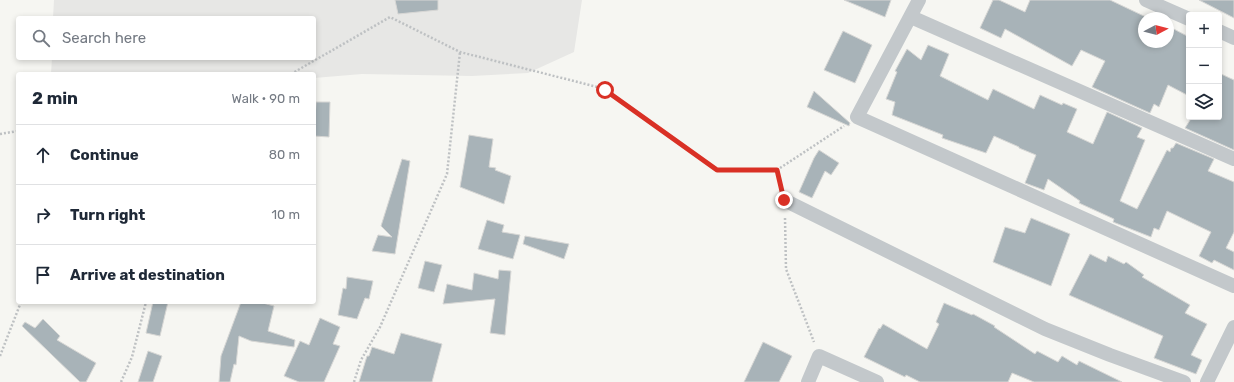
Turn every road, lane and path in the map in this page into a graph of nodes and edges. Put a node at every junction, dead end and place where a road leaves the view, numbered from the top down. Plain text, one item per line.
1 (919, 0) edge
2 (1146, 0) edge
3 (911, 17) junction
4 (1186, 17) edge
5 (1222, 32) edge
6 (1234, 38) edge
7 (460, 52) junction
8 (316, 60) edge
9 (316, 60) edge
10 (295, 72) edge
11 (857, 117) junction
12 (16, 131) edge
13 (0, 134) edge
14 (1234, 158) edge
15 (777, 170) junction
16 (784, 200) junction
17 (1234, 286) edge
18 (20, 304) edge
19 (145, 304) edge
20 (1234, 326) edge
21 (0, 356) edge
22 (819, 356) junction
23 (121, 382) edge
24 (354, 382) edge
25 (808, 382) edge
26 (877, 382) edge
27 (1184, 382) edge
28 (1207, 382) edge

1 - 3 street
2 - 4 street
3 - 11 street
3 - 14 street
5 - 6 street
7 - 9 path
7 - 15 path
7 - 24 path
8 - 10 path
11 - 15 path
11 - 17 street
12 - 13 path
15 - 16 path
16 - 22 path
16 - 27 street
18 - 21 path
19 - 23 path
20 - 28 street
22 - 25 street
22 - 26 street

